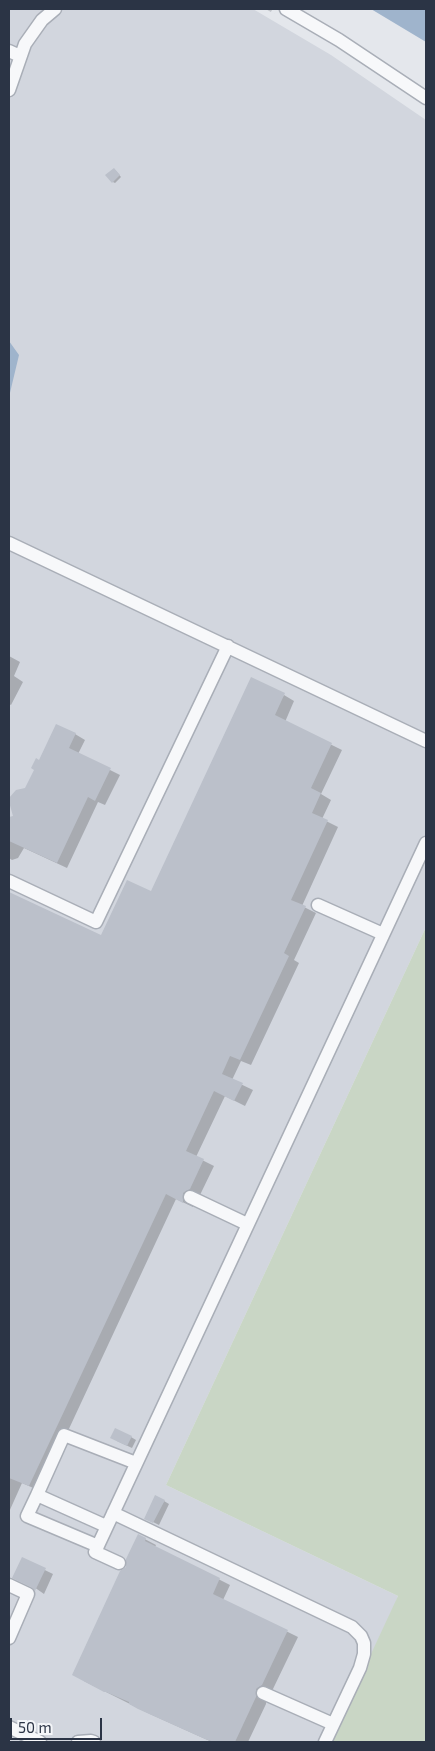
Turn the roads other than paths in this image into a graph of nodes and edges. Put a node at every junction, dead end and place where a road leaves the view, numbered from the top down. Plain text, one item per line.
1 (55, 9) edge
2 (286, 9) edge
3 (15, 53) edge
4 (9, 90) edge
5 (426, 98) edge
6 (9, 543) edge
7 (228, 646) junction
8 (426, 741) edge
9 (426, 843) edge
10 (9, 882) edge
11 (318, 905) dead end
12 (383, 934) junction
13 (190, 1197) dead end
14 (248, 1224) junction
15 (136, 1463) junction
16 (37, 1495) junction
17 (112, 1513) junction
18 (106, 1526) junction
19 (98, 1546) junction
20 (119, 1563) dead end
21 (9, 1585) edge
22 (9, 1638) edge
23 (263, 1693) dead end
24 (333, 1724) junction
25 (9, 1727) edge
26 (40, 1742) edge
27 (78, 1742) edge
28 (94, 1742) edge
29 (324, 1742) edge

1 - 3 street
2 - 5 street
3 - 4 street
6 - 7 street
7 - 8 street
7 - 10 street
9 - 12 street
11 - 12 street
12 - 14 street
13 - 14 street
14 - 15 street
15 - 16 street
15 - 17 street
16 - 18 street
16 - 19 street
17 - 18 street
17 - 24 street
18 - 19 street
19 - 20 street
21 - 22 street
23 - 24 street
24 - 29 street
25 - 26 street
27 - 28 street

